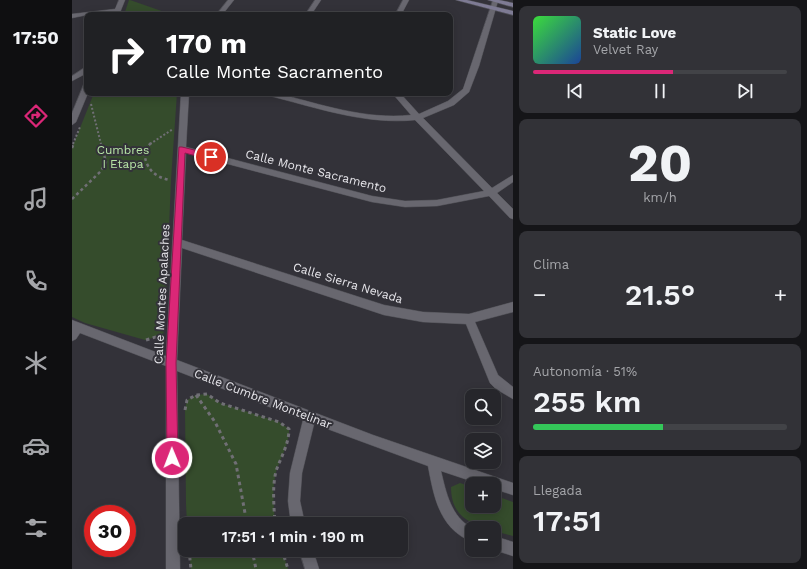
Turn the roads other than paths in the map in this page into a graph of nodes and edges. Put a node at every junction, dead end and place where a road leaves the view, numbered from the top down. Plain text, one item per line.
1 (122, 0) edge
2 (231, 0) edge
3 (318, 0) edge
4 (406, 0) edge
5 (459, 0) edge
6 (492, 3) edge
7 (513, 5) edge
8 (116, 12) edge
9 (221, 12) edge
10 (310, 12) edge
11 (400, 12) edge
12 (513, 13) edge
13 (84, 14) edge
14 (72, 16) edge
15 (84, 72) edge
16 (72, 79) edge
17 (84, 93) edge
18 (185, 96) edge
19 (285, 96) edge
20 (399, 96) edge
21 (417, 117) junction
22 (72, 122) edge
23 (182, 149) junction
24 (513, 178) edge
25 (490, 193) junction
26 (513, 215) edge
27 (178, 243) junction
28 (513, 307) edge
29 (469, 319) junction
30 (74, 330) edge
31 (171, 363) junction
32 (513, 393) edge
33 (310, 417) junction
34 (433, 461) junction
35 (513, 489) edge
36 (297, 517) edge
37 (465, 533) edge
38 (501, 545) edge
39 (513, 549) edge
40 (308, 557) edge
41 (173, 569) edge
42 (312, 569) edge

1 - 8 street
2 - 9 street
3 - 10 street
4 - 11 street
5 - 6 main road
6 - 7 main road
6 - 12 main road
6 - 21 street
13 - 14 street
15 - 16 street
17 - 22 street
18 - 23 street, Calle Montes Apalaches
19 - 21 street
20 - 21 street
21 - 25 street
23 - 25 street, Calle Monte Sacramento
23 - 27 street, Calle Montes Apalaches
24 - 25 street, Calle Monte Sacramento
25 - 26 street
27 - 29 street, Calle Sierra Nevada
27 - 31 street, Calle Montes Apalaches
28 - 29 street, Calle Sierra Nevada
29 - 32 street
30 - 31 street, Calle Cumbre Montelinar
31 - 33 street, Calle Cumbre Montelinar
31 - 41 street, Calle Montes Apalaches
33 - 34 street, Calle Cumbre Montelinar
33 - 36 street
34 - 35 street, Calle Cumbre Montelinar
34 - 37 street
38 - 39 street
40 - 42 street

